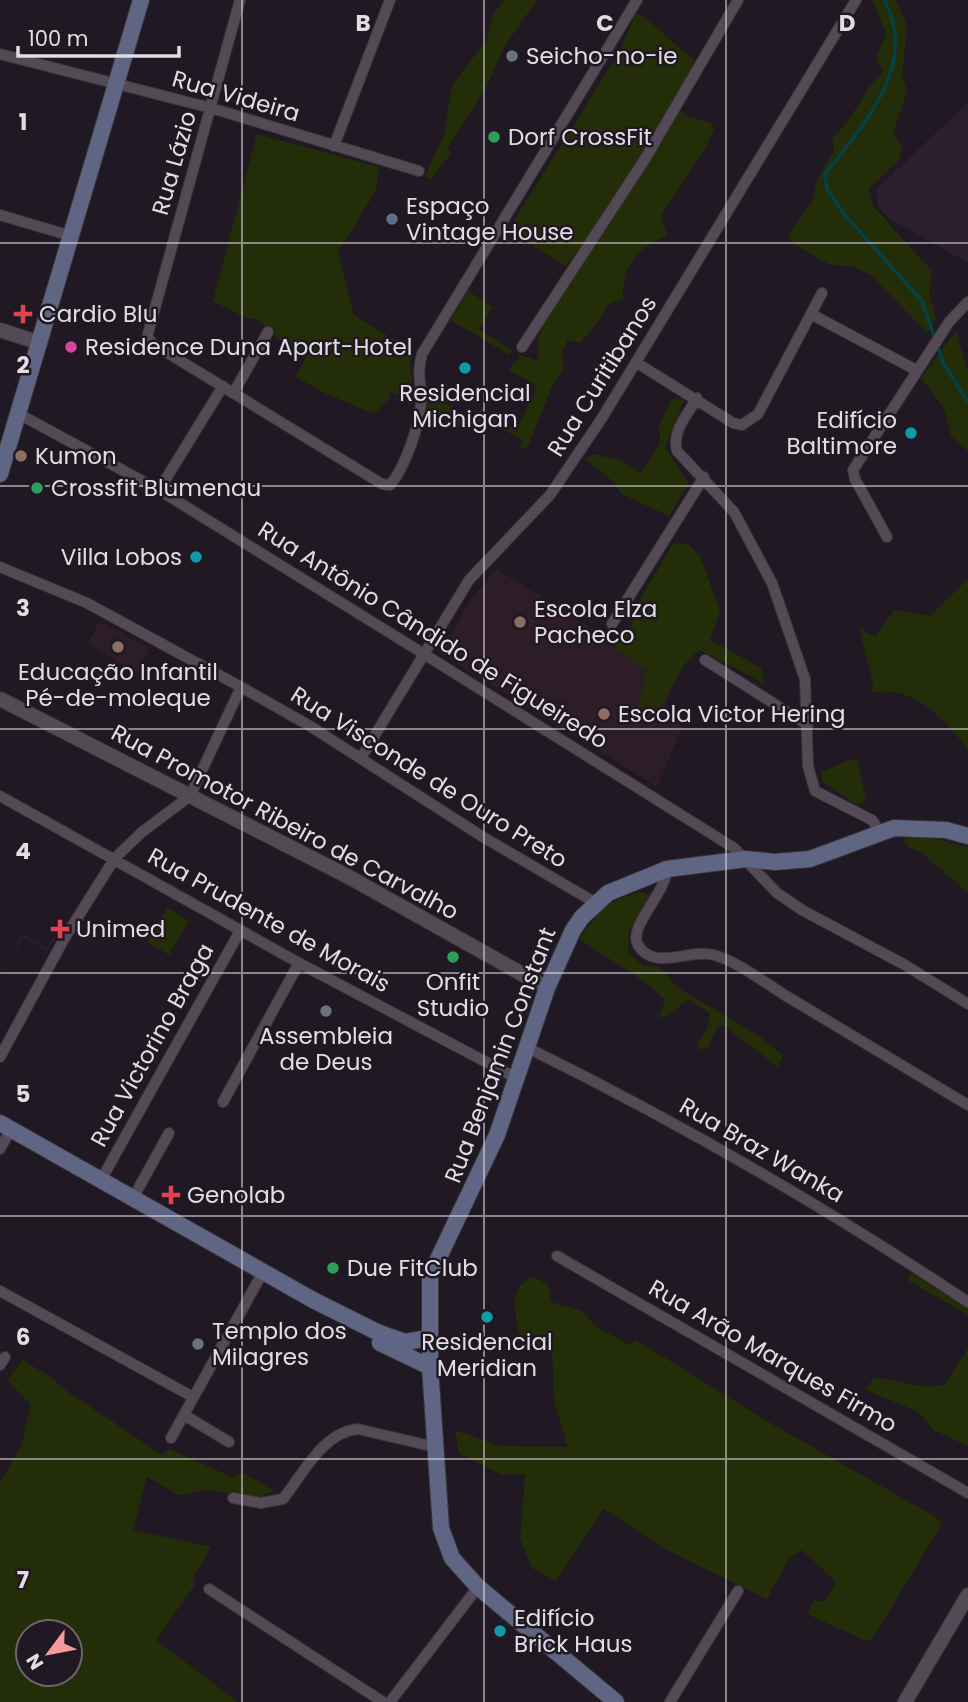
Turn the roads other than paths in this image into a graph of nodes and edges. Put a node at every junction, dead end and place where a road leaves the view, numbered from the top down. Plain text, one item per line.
1 (141, 0) edge
2 (240, 0) edge
3 (390, 0) edge
4 (637, 0) edge
5 (738, 0) edge
6 (856, 0) edge
7 (0, 54) edge
8 (115, 85) junction
9 (211, 108) junction
10 (334, 146) junction
11 (419, 171) dead end
12 (0, 215) edge
13 (71, 236) junction
14 (822, 293) dead end
15 (968, 302) edge
16 (811, 314) junction
17 (0, 330) edge
18 (268, 331) dead end
19 (40, 343) junction
20 (522, 347) dead end
21 (637, 363) junction
22 (916, 370) junction
23 (223, 386) junction
24 (234, 392) junction
25 (697, 398) junction
26 (19, 414) junction
27 (0, 474) edge
28 (704, 477) junction
29 (159, 490) junction
30 (887, 537) dead end
31 (0, 567) edge
32 (612, 624) dead end
33 (424, 654) junction
34 (705, 660) dead end
35 (241, 687) junction
36 (0, 699) edge
37 (808, 725) junction
38 (361, 758) junction
39 (0, 796) edge
40 (190, 796) junction
41 (880, 832) junction
42 (968, 836) edge
43 (115, 858) junction
44 (746, 859) junction
45 (667, 869) junction
46 (596, 902) junction
47 (240, 931) junction
48 (299, 963) junction
49 (547, 988) junction
50 (968, 1004) edge
51 (528, 1048) junction
52 (0, 1057) edge
53 (518, 1079) junction
54 (223, 1102) dead end
55 (968, 1105) edge
56 (6, 1126) edge
57 (169, 1133) dead end
58 (0, 1149) edge
59 (101, 1180) junction
60 (133, 1198) junction
61 (557, 1256) dead end
62 (263, 1272) junction
63 (0, 1291) edge
64 (313, 1300) junction
65 (968, 1302) edge
66 (429, 1338) junction
67 (430, 1367) junction
68 (193, 1397) junction
69 (184, 1415) junction
70 (171, 1438) dead end
71 (229, 1442) dead end
72 (435, 1447) junction
73 (968, 1493) edge
74 (233, 1499) dead end
75 (478, 1587) junction
76 (209, 1589) dead end
77 (738, 1591) dead end
78 (968, 1595) edge
79 (383, 1702) edge
80 (390, 1702) edge
81 (616, 1702) edge
82 (670, 1702) edge
83 (905, 1702) edge

1 - 8 main road
2 - 9 street, Rua Lázio
3 - 10 street
4 - 24 street
5 - 20 street
6 - 21 street, Rua Curitibanos
7 - 8 street, Rua Videira
8 - 9 street, Rua Videira
8 - 13 main road
9 - 10 street, Rua Videira
9 - 23 street, Rua Lázio
10 - 11 street, Rua Videira
12 - 13 street
13 - 19 main road
14 - 16 street
15 - 22 street
16 - 22 street
16 - 25 street
17 - 19 street
18 - 24 street
19 - 26 main road
21 - 25 street
21 - 33 street, Rua Curitibanos
22 - 30 street
23 - 24 street
23 - 29 street
25 - 28 street
26 - 27 main road
26 - 29 street, Rua Antônio Cândido de Figueiredo
28 - 32 street
28 - 37 street
29 - 33 street, Rua Antônio Cândido de Figueiredo
31 - 35 street, Rua Visconde de Ouro Preto
33 - 38 street, Rua Curitibanos
33 - 44 street, Rua Antônio Cândido de Figueiredo
34 - 37 street
35 - 38 street, Rua Visconde de Ouro Preto
35 - 40 street
36 - 40 street, Rua Promotor Ribeiro de Carvalho
37 - 41 street
38 - 46 street, Rua Visconde de Ouro Preto
39 - 43 street, Rua Prudente de Morais
40 - 43 street
40 - 49 street, Rua Promotor Ribeiro de Carvalho
41 - 42 main road, Rua Benjamin Constant
41 - 44 main road, Rua Benjamin Constant
43 - 47 street, Rua Prudente de Morais
43 - 52 street
44 - 45 main road, Rua Benjamin Constant
44 - 50 street, Rua Antônio Cândido de Figueiredo
45 - 46 main road, Rua Benjamin Constant
45 - 55 street
46 - 49 main road, Rua Benjamin Constant
47 - 48 street, Rua Prudente de Morais
47 - 59 street, Rua Victorino Braga
48 - 53 street, Rua Prudente de Morais
48 - 54 street
49 - 51 main road, Rua Benjamin Constant
51 - 53 main road, Rua Benjamin Constant
51 - 65 street, Rua Braz Wanka
53 - 66 main road, Rua Benjamin Constant
56 - 58 street
56 - 59 main road
57 - 60 street
59 - 60 main road
60 - 62 main road
61 - 73 street, Rua Arão Marques Firmo
62 - 64 main road
62 - 68 street
63 - 68 street
64 - 66 main road
64 - 67 main road
66 - 67 main road, Rua Benjamin Constant
67 - 72 main road, Rua Benjamin Constant
68 - 69 street
69 - 70 street
69 - 71 street
72 - 74 street
72 - 75 main road, Rua Benjamin Constant
75 - 80 street
75 - 81 main road, Rua Benjamin Constant
76 - 79 street
77 - 82 street
78 - 83 street

